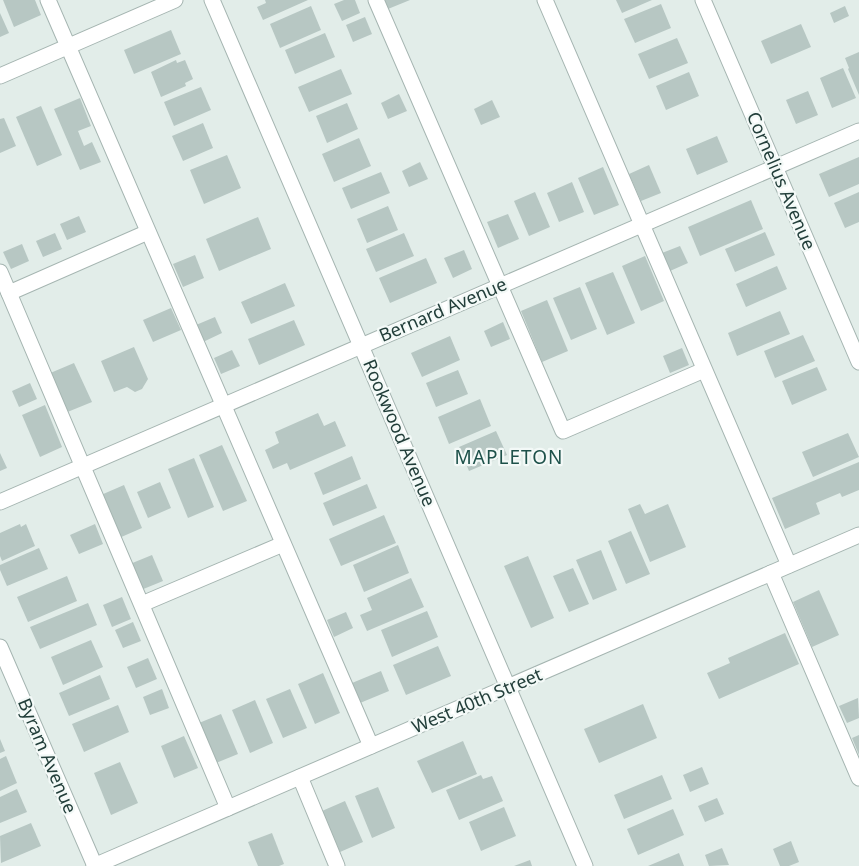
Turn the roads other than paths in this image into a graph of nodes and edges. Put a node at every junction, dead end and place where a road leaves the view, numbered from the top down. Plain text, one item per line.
1 (48, 0) edge
2 (175, 0) edge
3 (212, 0) edge
4 (376, 0) edge
5 (545, 0) edge
6 (703, 0) edge
7 (67, 46) junction
8 (0, 76) edge
9 (859, 132) edge
10 (775, 168) junction
11 (642, 225) junction
12 (148, 232) junction
13 (0, 272) edge
14 (500, 286) junction
15 (9, 293) junction
16 (361, 346) junction
17 (859, 362) edge
18 (704, 370) junction
19 (222, 405) junction
20 (83, 466) junction
21 (0, 502) edge
22 (859, 535) edge
23 (283, 544) junction
24 (789, 566) junction
25 (771, 573) junction
26 (142, 604) junction
27 (0, 647) edge
28 (508, 687) junction
29 (371, 746) junction
30 (300, 777) junction
31 (859, 778) edge
32 (228, 808) junction
33 (94, 866) edge
34 (338, 866) edge
35 (585, 866) edge

1 - 7 street
2 - 7 street
3 - 16 street, Rookwood Avenue
4 - 14 street
5 - 11 street
6 - 10 street, Cornelius Avenue
7 - 8 street
7 - 12 street
9 - 10 street, Bernard Avenue
10 - 11 street, Bernard Avenue
10 - 17 street, Cornelius Avenue
11 - 14 street, Bernard Avenue
11 - 18 street
12 - 15 street
12 - 19 street
13 - 15 street
14 - 16 street, Bernard Avenue
14 - 18 street
15 - 20 street
16 - 19 street, Bernard Avenue
16 - 28 street, Rookwood Avenue
18 - 24 street
19 - 20 street, Bernard Avenue
19 - 23 street
20 - 21 street, Bernard Avenue
20 - 26 street
22 - 24 street, West 40th Street
23 - 26 street
23 - 29 street
24 - 25 street, West 40th Street
25 - 28 street, West 40th Street
25 - 31 street
26 - 32 street
27 - 33 street, Byram Avenue
28 - 29 street, West 40th Street
28 - 35 street, Rookwood Avenue
29 - 30 street, West 40th Street
30 - 32 street, West 40th Street
30 - 34 street
32 - 33 street, West 40th Street

